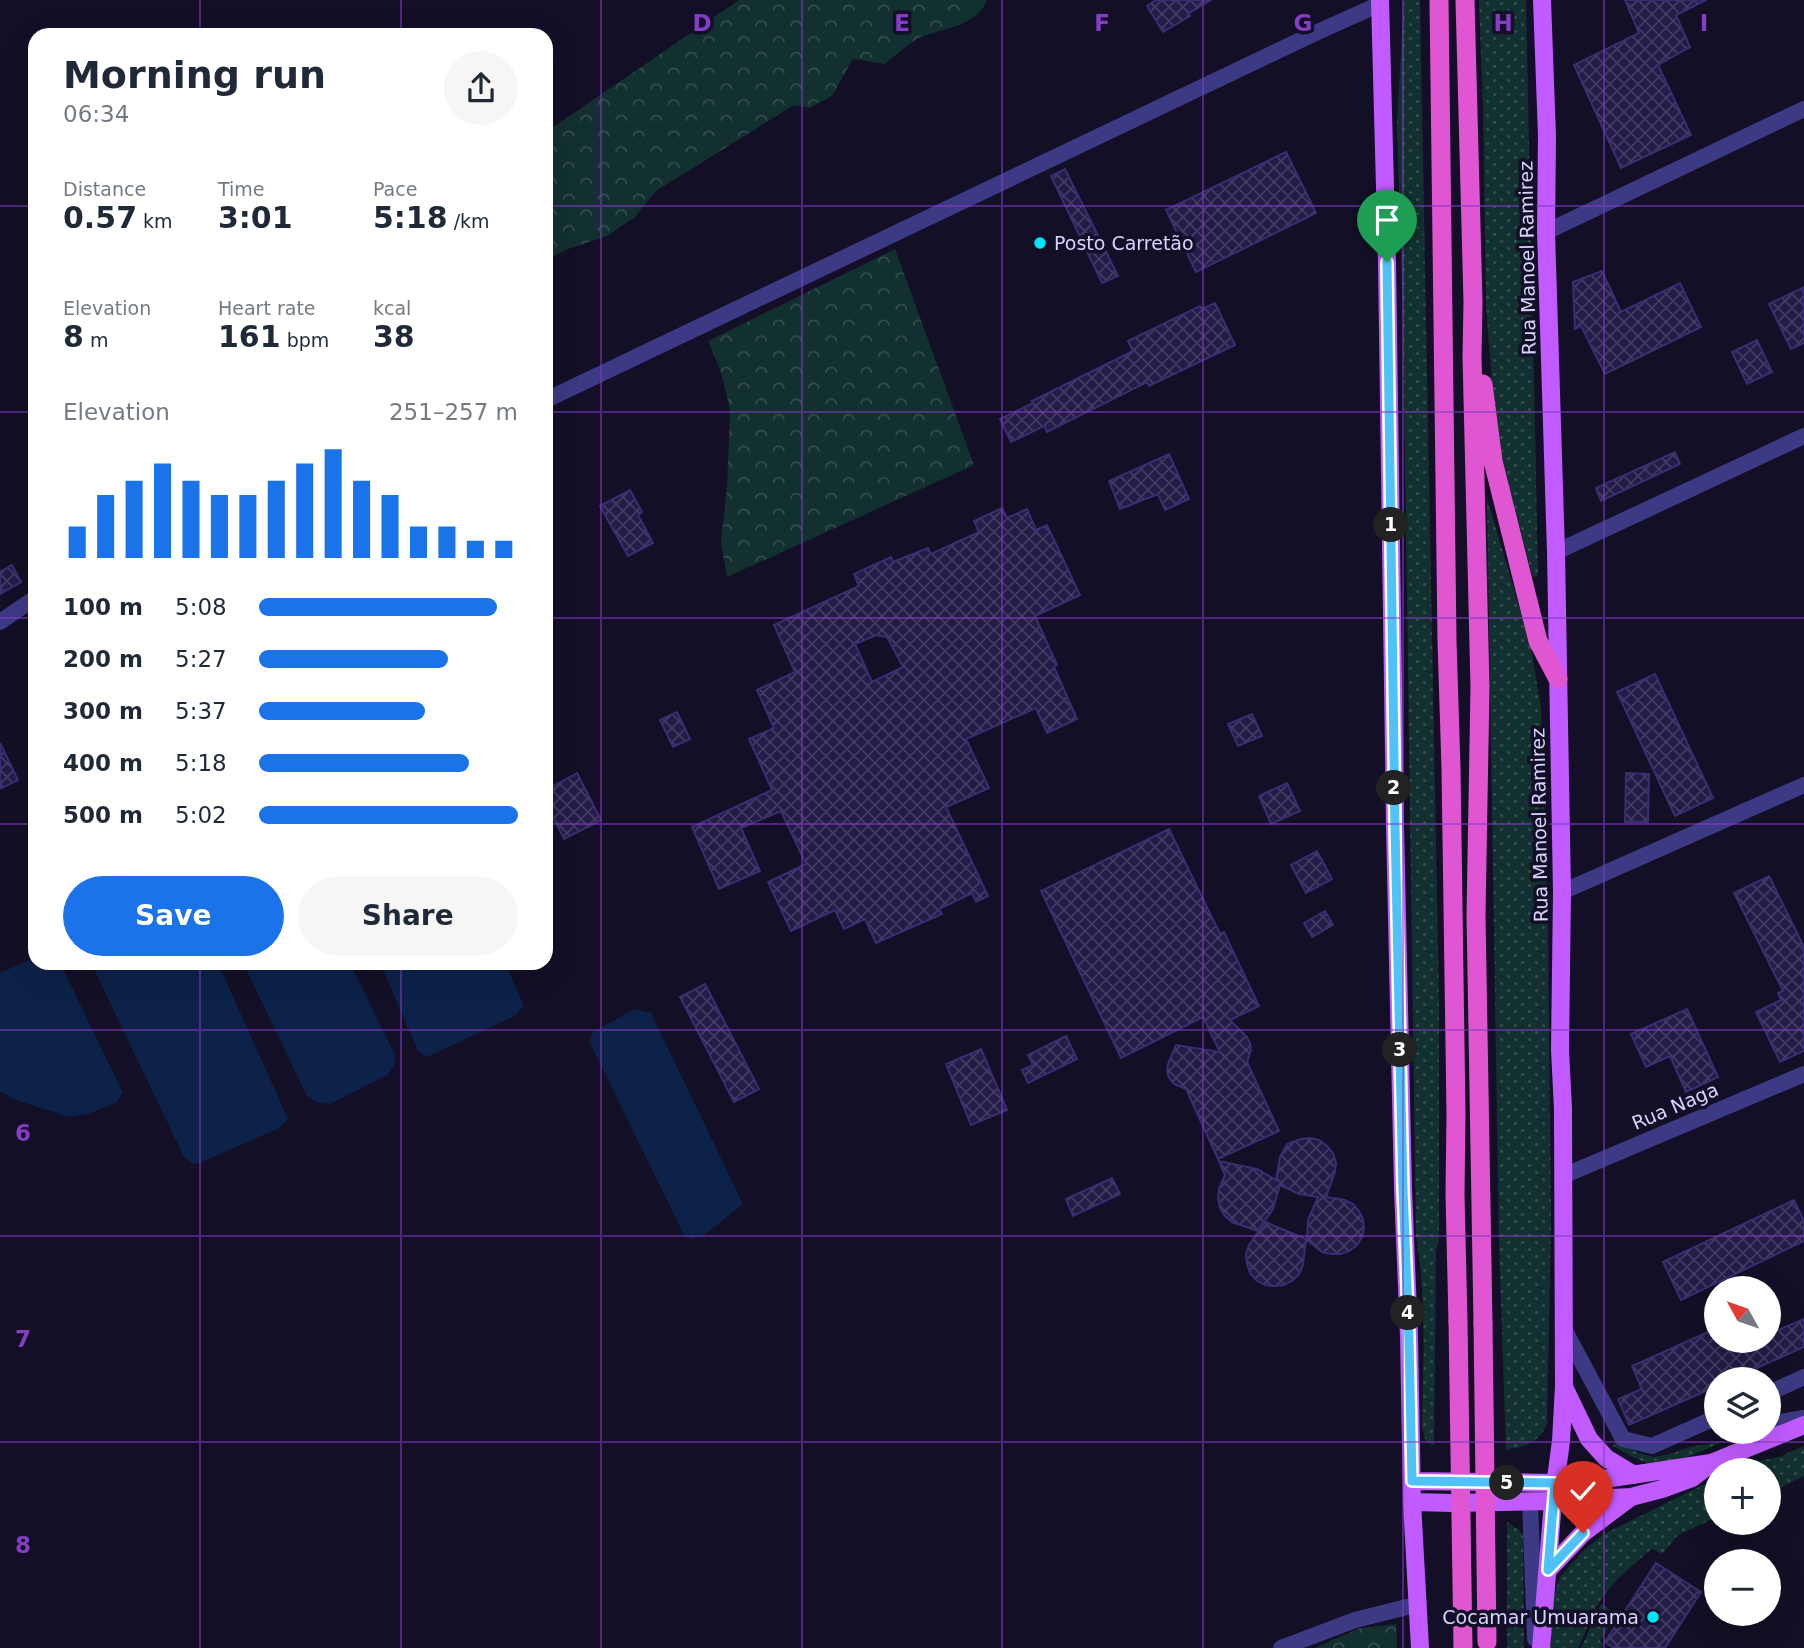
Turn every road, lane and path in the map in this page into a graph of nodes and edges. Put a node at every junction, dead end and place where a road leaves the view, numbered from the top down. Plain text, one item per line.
1 (1439, 0) edge
2 (1465, 0) edge
3 (1542, 0) edge
4 (1380, 2) edge
5 (1804, 109) edge
6 (1546, 232) junction
7 (1472, 356) junction
8 (553, 397) edge
9 (1804, 436) edge
10 (1556, 552) junction
11 (28, 603) edge
12 (0, 622) edge
13 (1558, 680) junction
14 (1804, 785) edge
15 (1562, 892) junction
16 (1804, 1074) edge
17 (1563, 1176) junction
18 (1563, 1327) junction
19 (1804, 1377) edge
20 (1564, 1386) junction
21 (1781, 1388) edge
22 (1804, 1418) edge
23 (1781, 1422) edge
24 (1704, 1423) edge
25 (1804, 1425) edge
26 (1721, 1458) edge
27 (1704, 1463) edge
28 (1704, 1468) edge
29 (1634, 1475) junction
30 (1412, 1481) junction
31 (1554, 1492) junction
32 (1631, 1497) junction
33 (1530, 1501) junction
34 (1412, 1502) junction
35 (1548, 1570) junction
36 (1419, 1604) junction
37 (1487, 1645) edge
38 (1281, 1648) edge
39 (1420, 1648) edge
40 (1463, 1648) edge
41 (1538, 1648) edge

1 - 40 highway, bridge
2 - 7 highway
3 - 6 main road, Rua Manoel Ramirez
4 - 8 street
4 - 30 main road
5 - 6 street
6 - 10 main road, Rua Manoel Ramirez
7 - 13 highway
7 - 37 highway, bridge
9 - 10 street
10 - 13 main road, Rua Manoel Ramirez
11 - 12 street
13 - 15 main road, Rua Manoel Ramirez
14 - 15 street
15 - 17 main road, Rua Manoel Ramirez
16 - 17 street, Rua Naga
17 - 18 main road, Rua Manoel Ramirez
18 - 20 main road, Rua Manoel Ramirez
18 - 24 street
19 - 21 street
20 - 29 main road
20 - 31 main road, Rua Manoel Ramirez
22 - 23 street
25 - 26 main road
27 - 29 main road
28 - 32 main road
29 - 31 main road
30 - 31 main road
30 - 34 main road
31 - 32 main road
31 - 33 main road
31 - 35 main road, Rua Manoel Ramirez
32 - 35 main road
33 - 34 main road
33 - 41 street
34 - 36 main road
35 - 41 main road, Rua Manoel Ramirez
36 - 38 street
36 - 39 main road

